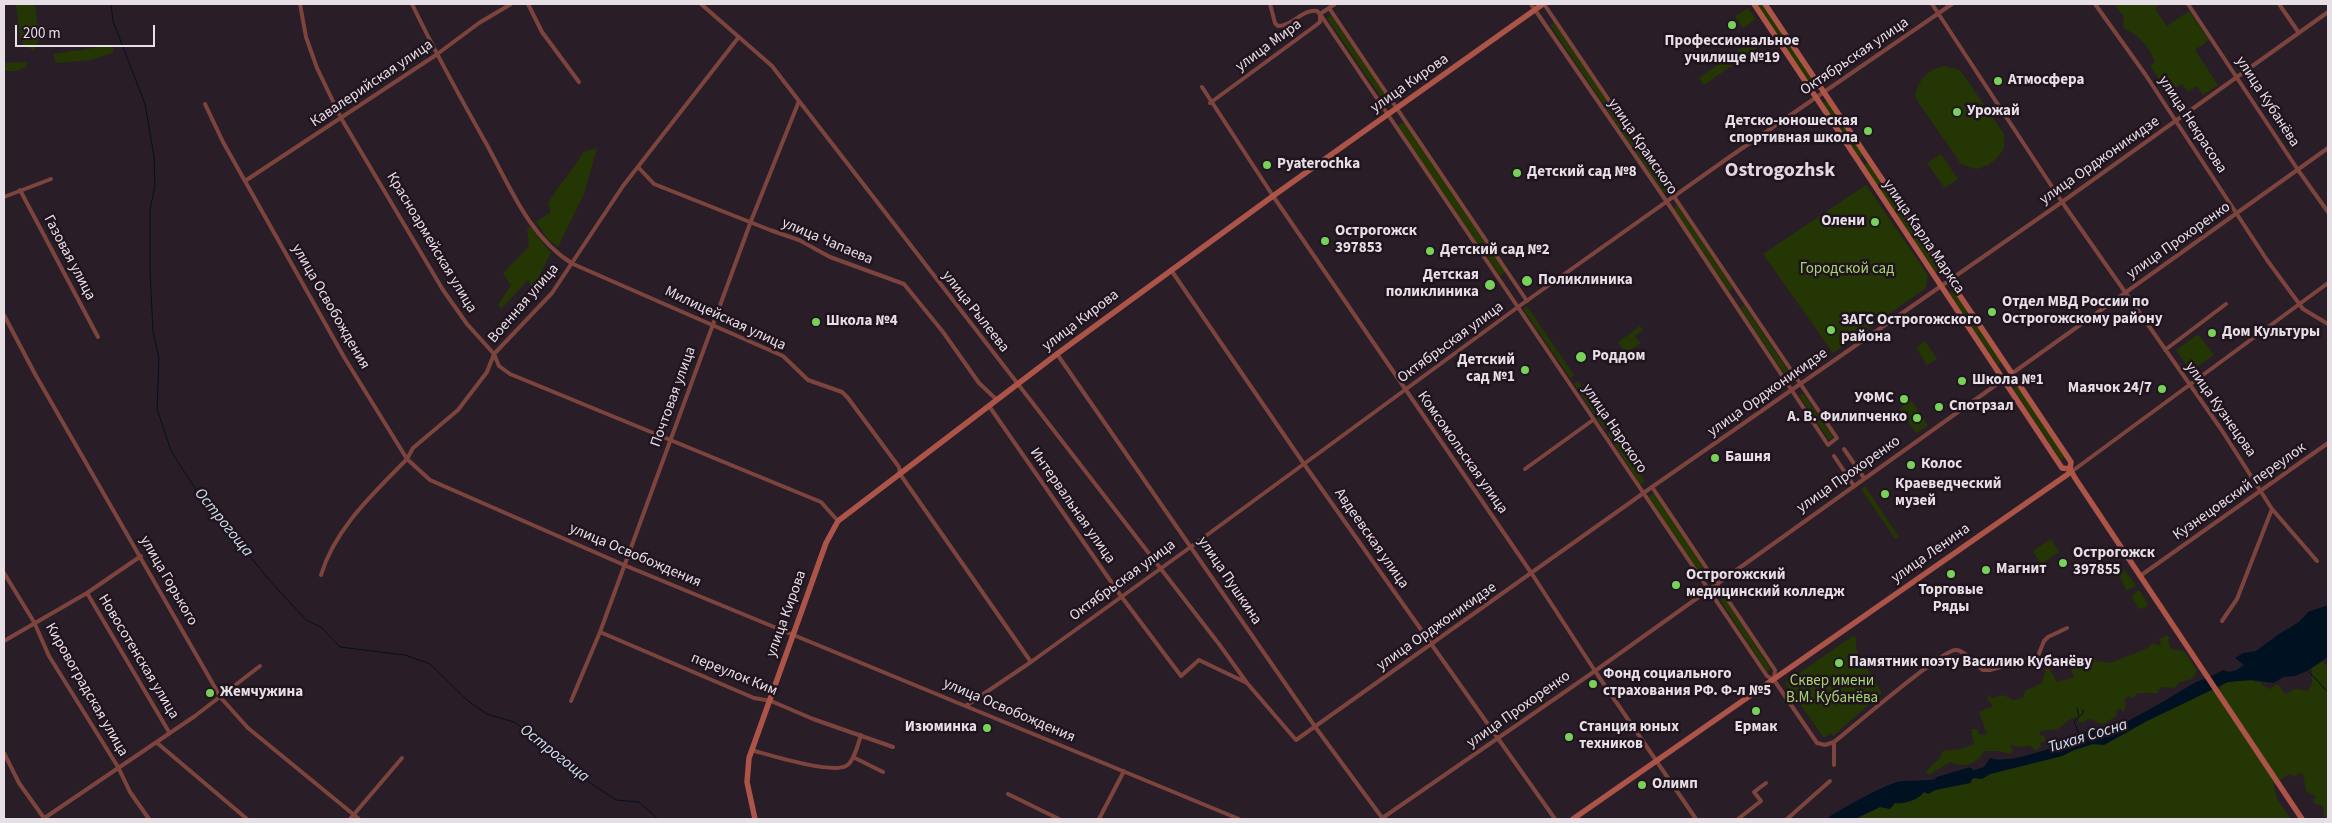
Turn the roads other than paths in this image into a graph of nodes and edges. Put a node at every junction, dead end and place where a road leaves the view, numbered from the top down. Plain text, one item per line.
1 (300, 4) edge
2 (412, 4) edge
3 (511, 4) edge
4 (528, 4) edge
5 (701, 4) edge
6 (1270, 4) edge
7 (1335, 4) edge
8 (1531, 4) edge
9 (1543, 4) edge
10 (1754, 4) edge
11 (1765, 4) edge
12 (1932, 4) edge
13 (1952, 4) edge
14 (2095, 4) edge
15 (2188, 4) edge
16 (2279, 4) edge
17 (1329, 8) junction
18 (1535, 10) junction
19 (2328, 12) edge
20 (1939, 13) junction
21 (1320, 14) junction
22 (2299, 33) junction
23 (738, 38) junction
24 (436, 55) junction
25 (2237, 76) junction
26 (579, 82) dead end
27 (1202, 87) dead end
28 (1824, 91) junction
29 (1816, 97) junction
30 (799, 101) junction
31 (1210, 103) junction
32 (205, 104) dead end
33 (1398, 107) junction
34 (1387, 115) junction
35 (341, 118) junction
36 (2176, 122) junction
37 (2328, 148) edge
38 (1868, 156) junction
39 (1859, 163) junction
40 (638, 167) junction
41 (2298, 170) junction
42 (51, 179) dead end
43 (245, 181) junction
44 (20, 190) junction
45 (1272, 196) junction
46 (1674, 196) junction
47 (4, 197) edge
48 (1666, 202) junction
49 (2062, 202) junction
50 (2328, 212) edge
51 (2237, 214) junction
52 (751, 221) junction
53 (573, 264) junction
54 (1171, 270) junction
55 (1950, 279) junction
56 (2328, 283) edge
57 (1941, 286) junction
58 (2126, 293) junction
59 (1742, 298) junction
60 (1527, 301) junction
61 (1734, 303) junction
62 (2226, 304) dead end
63 (2299, 304) junction
64 (1518, 307) junction
65 (4, 315) edge
66 (712, 324) junction
67 (2328, 324) edge
68 (98, 337) dead end
69 (2165, 350) junction
70 (494, 354) junction
71 (1057, 354) junction
72 (2013, 372) junction
73 (2004, 379) junction
74 (1800, 384) junction
75 (1017, 385) junction
76 (2190, 385) junction
77 (1406, 390) junction
78 (1792, 390) junction
79 (997, 400) junction
80 (989, 406) junction
81 (1593, 420) junction
82 (671, 440) junction
83 (2328, 443) edge
84 (1844, 449) dead end
85 (1834, 456) dead end
86 (408, 459) junction
87 (1304, 464) junction
88 (1525, 469) dead end
89 (2070, 471) junction
90 (900, 474) junction
91 (1864, 478) junction
92 (1854, 486) junction
93 (1652, 487) junction
94 (2261, 489) junction
95 (1644, 493) junction
96 (2272, 508) junction
97 (838, 521) junction
98 (1192, 546) junction
99 (141, 556) junction
100 (2318, 561) dead end
101 (624, 565) junction
102 (1160, 569) junction
103 (4, 573) edge
104 (1532, 574) junction
105 (321, 575) dead end
106 (2140, 576) junction
107 (1718, 583) junction
108 (1709, 589) junction
109 (87, 593) junction
110 (1121, 596) junction
111 (34, 622) junction
112 (2222, 622) dead end
113 (2067, 628) dead end
114 (600, 632) junction
115 (794, 634) junction
116 (4, 641) edge
117 (1219, 644) joint
118 (1432, 644) junction
119 (1031, 662) junction
120 (260, 666) dead end
121 (1595, 671) junction
122 (1774, 680) junction
123 (1247, 683) junction
124 (221, 698) junction
125 (571, 701) dead end
126 (771, 701) junction
127 (966, 706) junction
128 (1316, 728) junction
129 (169, 732) junction
130 (861, 735) junction
131 (1499, 738) junction
132 (1294, 740) joint
133 (156, 742) junction
134 (1834, 742) junction
135 (893, 747) dead end
136 (751, 750) junction
137 (4, 753) edge
138 (853, 757) junction
139 (402, 758) dead end
140 (1656, 760) junction
141 (1834, 765) dead end
142 (118, 767) junction
143 (1124, 771) junction
144 (883, 772) dead end
145 (1830, 781) dead end
146 (1766, 783) dead end
147 (1008, 794) dead end
148 (354, 815) junction
149 (44, 819) edge
150 (149, 819) edge
151 (246, 819) edge
152 (350, 819) edge
153 (359, 819) edge
154 (756, 819) edge
155 (1059, 819) edge
156 (1099, 819) edge
157 (1238, 819) edge
158 (1382, 819) edge
159 (1554, 819) edge
160 (1573, 819) edge
161 (1696, 819) edge
162 (1738, 819) edge
163 (1787, 819) edge
164 (2302, 819) edge

1 - 35 street, Красноармейская улица
2 - 24 street, Милицейская улица
3 - 24 street, Кавалерийская улица
4 - 26 street
5 - 23 street, улица Рылеева
6 - 21 street
7 - 17 street, улица Мира
8 - 18 street, улица Крамского
9 - 18 main road, улица Кирова
9 - 46 street, улица Крамского
10 - 29 main road, улица Карла Маркса
11 - 28 main road, улица Карла Маркса
12 - 20 street, улица Кузнецова
13 - 20 street, Октябрьская улица
14 - 36 street, улица Некрасова
15 - 25 street, улица Кубанёва
16 - 22 street
17 - 21 street, улица Мира
17 - 33 street
18 - 33 main road, улица Кирова
18 - 48 street, улица Крамского
19 - 22 street, улица Орджоникидзе
20 - 28 street, Октябрьская улица
20 - 49 street, улица Кузнецова
21 - 31 street, улица Мира
21 - 34 street, улица Нарского
22 - 25 street, улица Орджоникидзе
23 - 30 street, улица Рылеева
23 - 40 street, Военная улица
24 - 35 street, Кавалерийская улица
24 - 53 street, Милицейская улица
25 - 36 street, улица Орджоникидзе
25 - 41 street, улица Кубанёва
27 - 31 street, Комсомольская улица
28 - 29 street, Октябрьская улица
28 - 38 main road, улица Карла Маркса
29 - 39 main road, улица Карла Маркса
29 - 46 street, Октябрьская улица
30 - 52 street, Почтовая улица
30 - 75 street, улица Рылеева
31 - 45 street, Комсомольская улица
32 - 43 street, улица Освобождения
33 - 34 main road, улица Кирова
33 - 60 street
34 - 45 main road, улица Кирова
34 - 64 street, улица Нарского
35 - 43 street, Кавалерийская улица
35 - 70 street, Красноармейская улица
36 - 49 street, улица Орджоникидзе
36 - 51 street, улица Некрасова
37 - 41 street, улица Прохоренко
38 - 39 main road
38 - 55 main road, улица Карла Маркса
39 - 57 main road, улица Карла Маркса
40 - 52 street, улица Чапаева
40 - 53 street, Военная улица
41 - 50 street, улица Кубанёва
41 - 51 street, улица Прохоренко
42 - 44 street
43 - 86 street, улица Освобождения
44 - 47 street
44 - 68 street, Газовая улица
45 - 54 main road, улица Кирова
45 - 77 street, Комсомольская улица
46 - 48 street, Октябрьская улица
46 - 59 street, улица Крамского
48 - 60 street, Октябрьская улица
48 - 61 street, улица Крамского
49 - 55 street, улица Орджоникидзе
49 - 58 street, улица Кузнецова
51 - 58 street, улица Прохоренко
51 - 63 street, улица Некрасова
52 - 66 street, Почтовая улица
52 - 79 street, улица Чапаева
53 - 66 street, Милицейская улица
53 - 70 street, Военная улица
54 - 71 main road, улица Кирова
54 - 87 street, Авдеевская улица
55 - 57 street, улица Орджоникидзе
55 - 72 main road, улица Карла Маркса
56 - 63 street, улица Ленина
57 - 73 main road, улица Карла Маркса
57 - 74 street, улица Орджоникидзе
58 - 69 street, улица Кузнецова
58 - 72 street, улица Прохоренко
59 - 61 street
59 - 74 street, улица Крамского
60 - 64 street, Октябрьская улица
61 - 78 street, улица Крамского
62 - 69 street
63 - 67 street, улица Некрасова
63 - 76 street, улица Ленина
64 - 77 street, Октябрьская улица
64 - 81 street, улица Нарского
65 - 99 street, улица Горького
66 - 82 street, Почтовая улица
66 - 90 street, Милицейская улица
69 - 76 street, улица Кузнецова
70 - 82 street, Красноармейская улица
70 - 86 street, Военная улица
71 - 75 main road, улица Кирова
71 - 98 street, улица Пушкина
72 - 73 street, улица Прохоренко
72 - 89 main road, улица Карла Маркса
73 - 89 main road, улица Карла Маркса
73 - 91 street, улица Прохоренко
74 - 78 street, улица Орджоникидзе
74 - 78 street, улица Крамского
75 - 79 main road, улица Кирова
75 - 102 street, улица Рылеева
76 - 89 street, улица Ленина
76 - 94 street, улица Кузнецова
77 - 87 street, Октябрьская улица
77 - 104 street, Комсомольская улица
78 - 93 street, улица Орджоникидзе
79 - 80 main road, улица Кирова
80 - 90 main road, улица Кирова
80 - 110 street, Интервальная улица
81 - 88 street
81 - 95 street, улица Нарского
82 - 97 street, Красноармейская улица
82 - 101 street, Почтовая улица
83 - 94 street, Кузнецовский переулок
84 - 91 street
85 - 92 street
86 - 101 street, улица Освобождения
86 - 105 street, Военная улица
87 - 98 street, Октябрьская улица
87 - 118 street, Авдеевская улица
89 - 106 main road, улица Карла Маркса
89 - 122 main road, улица Ленина
90 - 97 main road, улица Кирова
90 - 119 street, Милицейская улица
91 - 92 street, улица Прохоренко
92 - 107 street, улица Прохоренко
93 - 95 street, улица Орджоникидзе
93 - 107 street, улица Нарского
94 - 96 street, улица Кузнецова
94 - 106 street, Кузнецовский переулок
95 - 104 street, улица Орджоникидзе
95 - 108 street, улица Нарского
96 - 100 street, улица Кузнецова
96 - 112 street
97 - 115 main road, улица Кирова
98 - 102 street, Октябрьская улица
98 - 128 street, улица Пушкина
99 - 109 street
99 - 124 street, улица Горького
101 - 114 street, Почтовая улица
101 - 115 street, улица Освобождения
102 - 110 street, Октябрьская улица
102 - 117 street, улица Рылеева
103 - 111 street, Кировоградская улица
104 - 118 street, улица Орджоникидзе
104 - 121 street, Комсомольская улица
106 - 164 main road, улица Карла Маркса
107 - 108 street, улица Прохоренко
107 - 122 street, улица Нарского
108 - 121 street, улица Прохоренко
108 - 122 street, улица Нарского
109 - 111 street
109 - 129 street, Новосотенская улица
110 - 119 street, Октябрьская улица
110 - 123 street, Интервальная улица
111 - 116 street
111 - 142 street, Кировоградская улица
113 - 134 street
114 - 125 street, Почтовая улица
114 - 126 street, переулок Ким
115 - 126 main road, улица Кирова
115 - 127 street, улица Освобождения
117 - 123 street, Интервальная улица
118 - 128 street, улица Орджоникидзе
118 - 131 street, Авдеевская улица
119 - 127 street, Октябрьская улица
120 - 124 street
121 - 131 street, улица Прохоренко
121 - 140 street, Комсомольская улица
122 - 134 street, улица Нарского
122 - 140 main road, улица Ленина
123 - 132 street, Интервальная улица
124 - 129 street
124 - 148 street, улица Горького
126 - 130 street, переулок Ким
126 - 136 main road, улица Кирова
127 - 143 street, улица Освобождения
128 - 132 street, улица Орджоникидзе
128 - 158 street, улица Пушкина
129 - 133 street
130 - 135 street, переулок Ким
130 - 138 street
131 - 158 street, улица Прохоренко
131 - 159 street, Авдеевская улица
133 - 142 street
133 - 151 street
134 - 141 street
136 - 138 street
136 - 154 main road, улица Кирова
137 - 149 street
138 - 144 street
139 - 148 street
140 - 160 main road, улица Ленина
140 - 161 street, Комсомольская улица
142 - 149 street
142 - 150 street, Кировоградская улица
143 - 156 street
143 - 157 street, улица Освобождения
145 - 163 street
146 - 162 street
147 - 155 street
148 - 152 street
148 - 153 street, улица Горького

